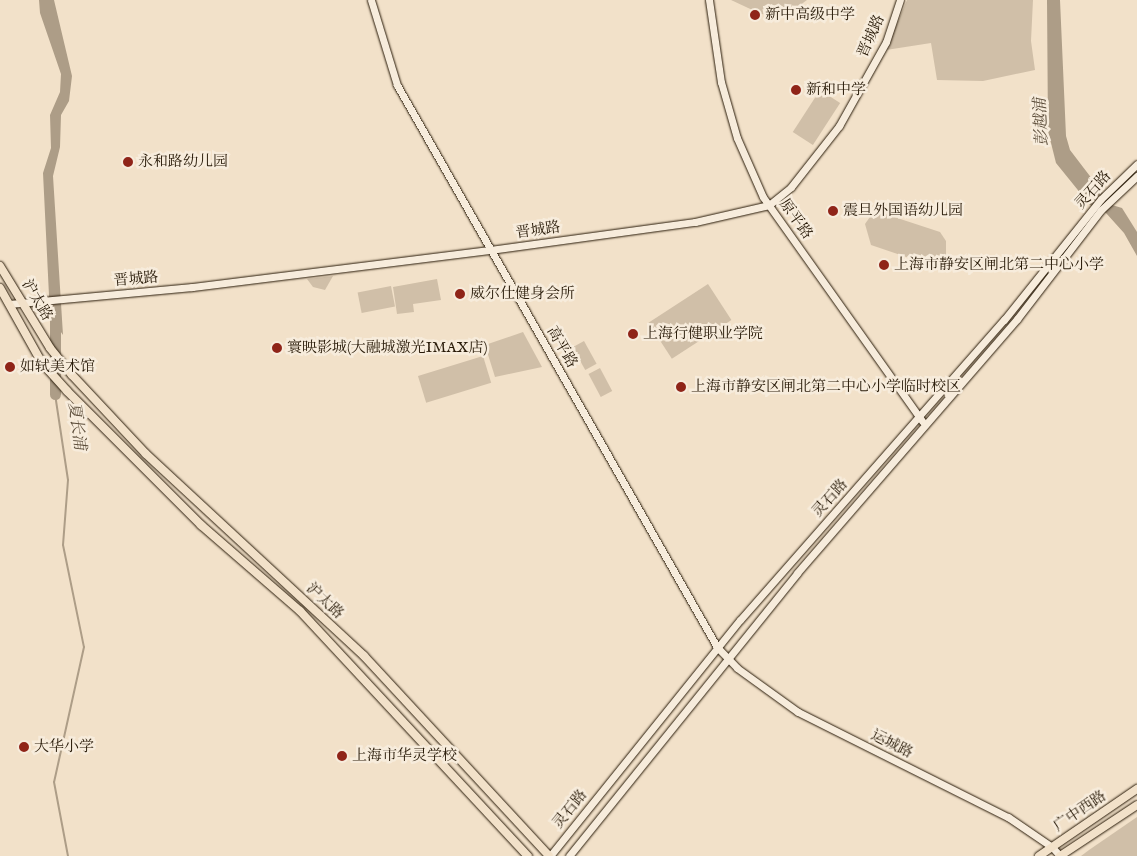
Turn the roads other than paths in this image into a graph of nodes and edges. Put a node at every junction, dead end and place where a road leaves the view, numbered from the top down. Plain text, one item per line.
1 (371, 0) edge
2 (710, 0) edge
3 (900, 0) edge
4 (1137, 164) edge
5 (1137, 176) edge
6 (1108, 197) junction
7 (769, 205) junction
8 (1093, 214) junction
9 (490, 250) junction
10 (0, 266) edge
11 (0, 288) edge
12 (9, 304) junction
13 (23, 304) junction
14 (919, 418) junction
15 (925, 425) junction
16 (717, 647) junction
17 (728, 659) junction
18 (1137, 789) edge
19 (1137, 805) edge
20 (1052, 847) junction
21 (528, 856) edge
22 (549, 856) edge
23 (569, 856) edge
24 (1039, 856) edge
25 (1060, 856) edge

1 - 9 street, 高平路
2 - 7 street, 原平路
3 - 7 street, 晋城路
4 - 6 street, 灵石路
5 - 6 street, 灵石路
6 - 8 street, 灵石路
7 - 9 street, 晋城路
7 - 14 street, 原平路
8 - 14 street, 灵石路
8 - 15 street, 灵石路
9 - 13 street, 晋城路
9 - 16 street, 高平路
10 - 13 main road, 沪太路
11 - 12 main road, 沪太路
12 - 13 street
12 - 21 main road, 沪太路
13 - 22 main road, 沪太路
14 - 15 street, 原平路
14 - 16 street, 灵石路
15 - 17 street, 灵石路
16 - 17 street, 运城路
16 - 22 street, 灵石路
17 - 20 street, 运城路
17 - 23 street, 灵石路
18 - 20 main road, 广中西路
19 - 25 main road, 广中西路
20 - 24 main road, 广中西路
20 - 25 street, 运城路

